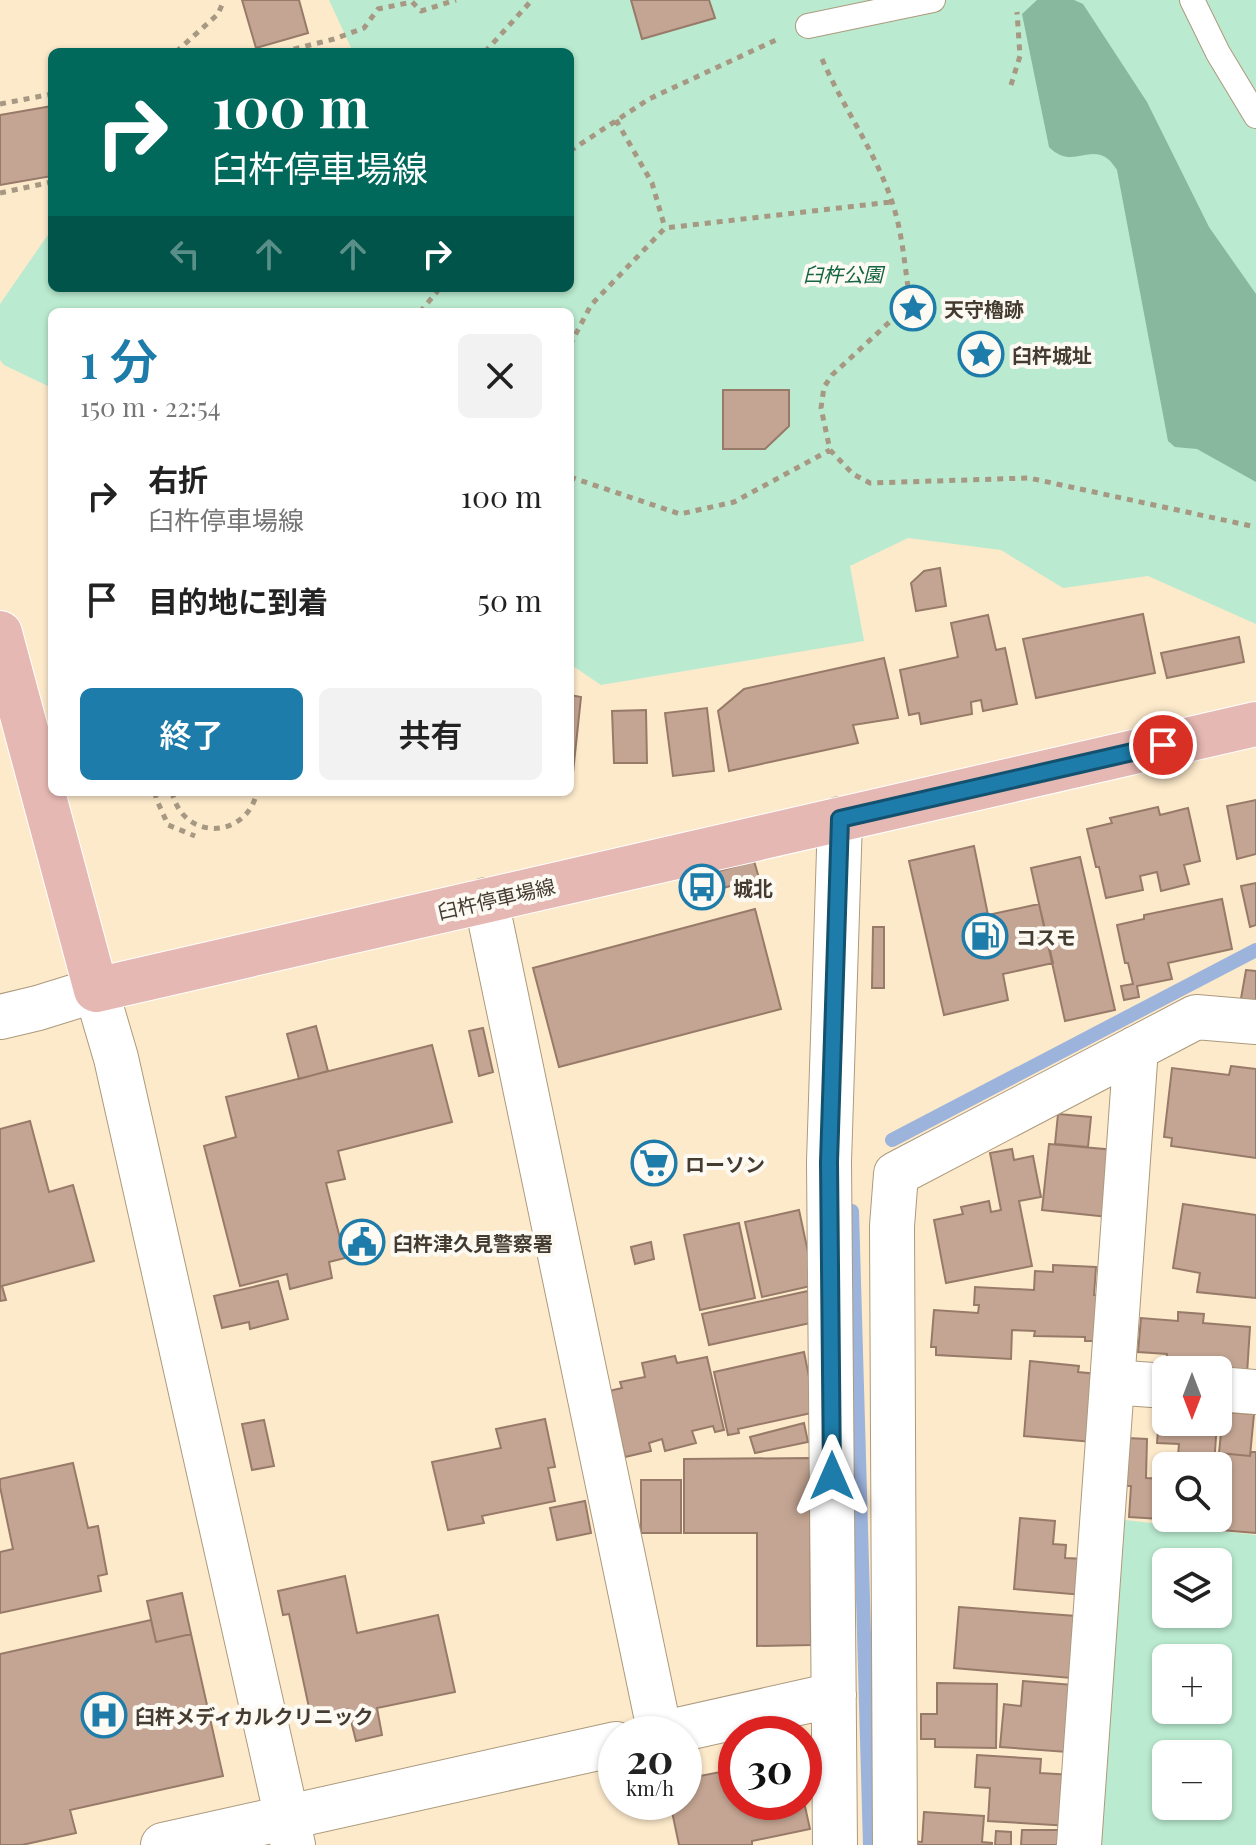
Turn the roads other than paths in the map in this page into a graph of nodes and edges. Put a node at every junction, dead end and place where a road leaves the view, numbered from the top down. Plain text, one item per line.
1 (933, 0) edge
2 (1192, 0) edge
3 (808, 26) road end
4 (1256, 116) edge
5 (0, 633) edge
6 (1256, 724) edge
7 (840, 819) junction
8 (486, 900) junction
9 (96, 990) junction
10 (0, 1017) edge
11 (1256, 1022) edge
12 (1136, 1048) junction
13 (829, 1162) junction
14 (895, 1189) junction
15 (1112, 1382) junction
16 (1152, 1385) edge
17 (1232, 1390) edge
18 (1256, 1392) edge
19 (834, 1695) junction
20 (656, 1716) edge
21 (702, 1725) edge
22 (598, 1749) edge
23 (290, 1831) edge
24 (163, 1845) edge
25 (835, 1845) edge
26 (895, 1845) edge
27 (1079, 1845) edge

1 - 3 lane
2 - 4 lane
5 - 9 main road
6 - 7 main road, 臼杵停車場線
7 - 8 main road, 臼杵停車場線
7 - 13 street
8 - 9 main road, 臼杵停車場線
8 - 20 street
9 - 10 street
9 - 23 street
11 - 12 street
12 - 14 street
12 - 15 street
13 - 14 street
13 - 19 street
14 - 26 street
15 - 16 street
15 - 27 street
17 - 18 street
19 - 21 street
19 - 25 street
22 - 23 street
23 - 24 street

